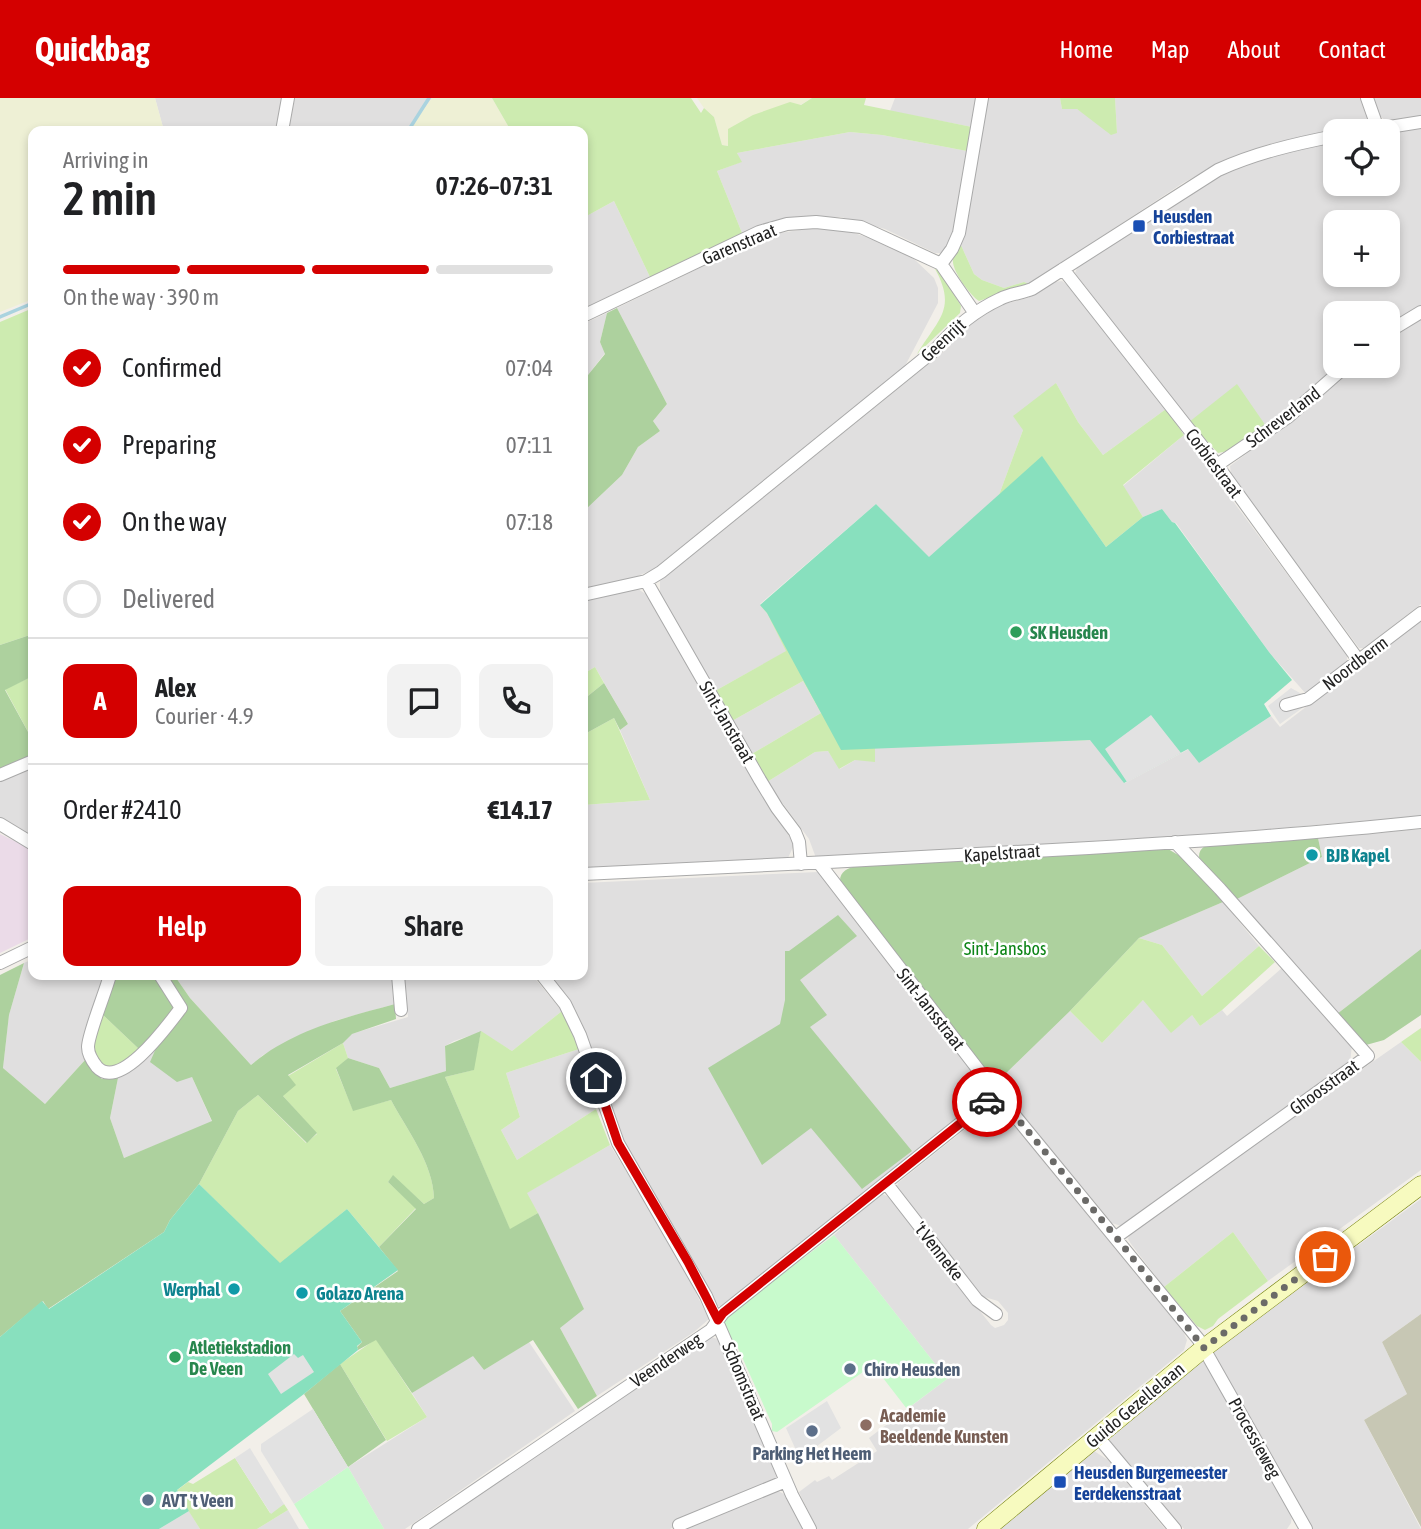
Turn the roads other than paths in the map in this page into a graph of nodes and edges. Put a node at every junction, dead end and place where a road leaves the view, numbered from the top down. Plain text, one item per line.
1 (288, 98) edge
2 (982, 98) edge
3 (1367, 98) edge
4 (1374, 119) edge
5 (1421, 122) edge
6 (1400, 125) edge
7 (283, 126) edge
8 (1323, 138) edge
9 (941, 264) junction
10 (1063, 270) junction
11 (974, 312) junction
12 (1421, 312) edge
13 (588, 314) edge
14 (1400, 325) edge
15 (1332, 378) edge
16 (1217, 466) junction
17 (646, 581) junction
18 (588, 594) edge
19 (1421, 612) edge
20 (1359, 661) junction
21 (1286, 705) dead end
22 (28, 763) edge
23 (0, 775) edge
24 (1421, 821) edge
25 (0, 824) edge
26 (28, 841) edge
27 (1175, 842) junction
28 (819, 863) junction
29 (801, 864) junction
30 (588, 874) edge
31 (28, 949) edge
32 (0, 963) edge
33 (108, 980) edge
34 (163, 980) edge
35 (398, 980) edge
36 (546, 980) edge
37 (401, 1010) dead end
38 (997, 1094) junction
39 (886, 1183) junction
40 (1421, 1185) edge
41 (1116, 1237) junction
42 (996, 1314) dead end
43 (718, 1320) junction
44 (1204, 1348) junction
45 (1098, 1437) junction
46 (786, 1481) junction
47 (679, 1525) dead end
48 (418, 1529) edge
49 (810, 1529) edge
50 (986, 1529) edge
51 (1175, 1529) edge
52 (1305, 1529) edge

1 - 7 street
2 - 9 street
3 - 4 street
5 - 6 street
8 - 10 street, Geenrijt
9 - 11 street
9 - 13 street, Garenstraat
10 - 11 street, Geenrijt
10 - 16 street, Corbiestraat
11 - 17 street, Geenrijt
12 - 14 street
15 - 16 street, Schreverland
16 - 20 street, Corbiestraat
17 - 18 street, Geenrijt
17 - 29 street, Sint-Janstraat
19 - 20 street, Noordberm
20 - 21 street, Noordberm
22 - 23 street
24 - 27 street, Kapelstraat
25 - 26 street
27 - 28 street, Kapelstraat
27 - 41 street, Ghoosstraat
28 - 29 street, Kapelstraat
28 - 38 street, Sint-Jansstraat
29 - 30 street, Kapelstraat
31 - 32 street
33 - 34 street
35 - 37 street
36 - 43 street, Schomstraat
38 - 39 street, Veenderweg
38 - 41 street, Sint-Jansstraat
39 - 42 street, 't Venneke
39 - 43 street, Veenderweg
40 - 44 main road, Guido Gezellelaan
41 - 44 street, Sint-Jansstraat
43 - 46 street, Schomstraat
43 - 48 street, Veenderweg
44 - 45 main road, Guido Gezellelaan
44 - 52 street, Processieweg
45 - 50 main road, Guido Gezellelaan
45 - 51 street
46 - 47 street
46 - 49 street, Schomstraat

